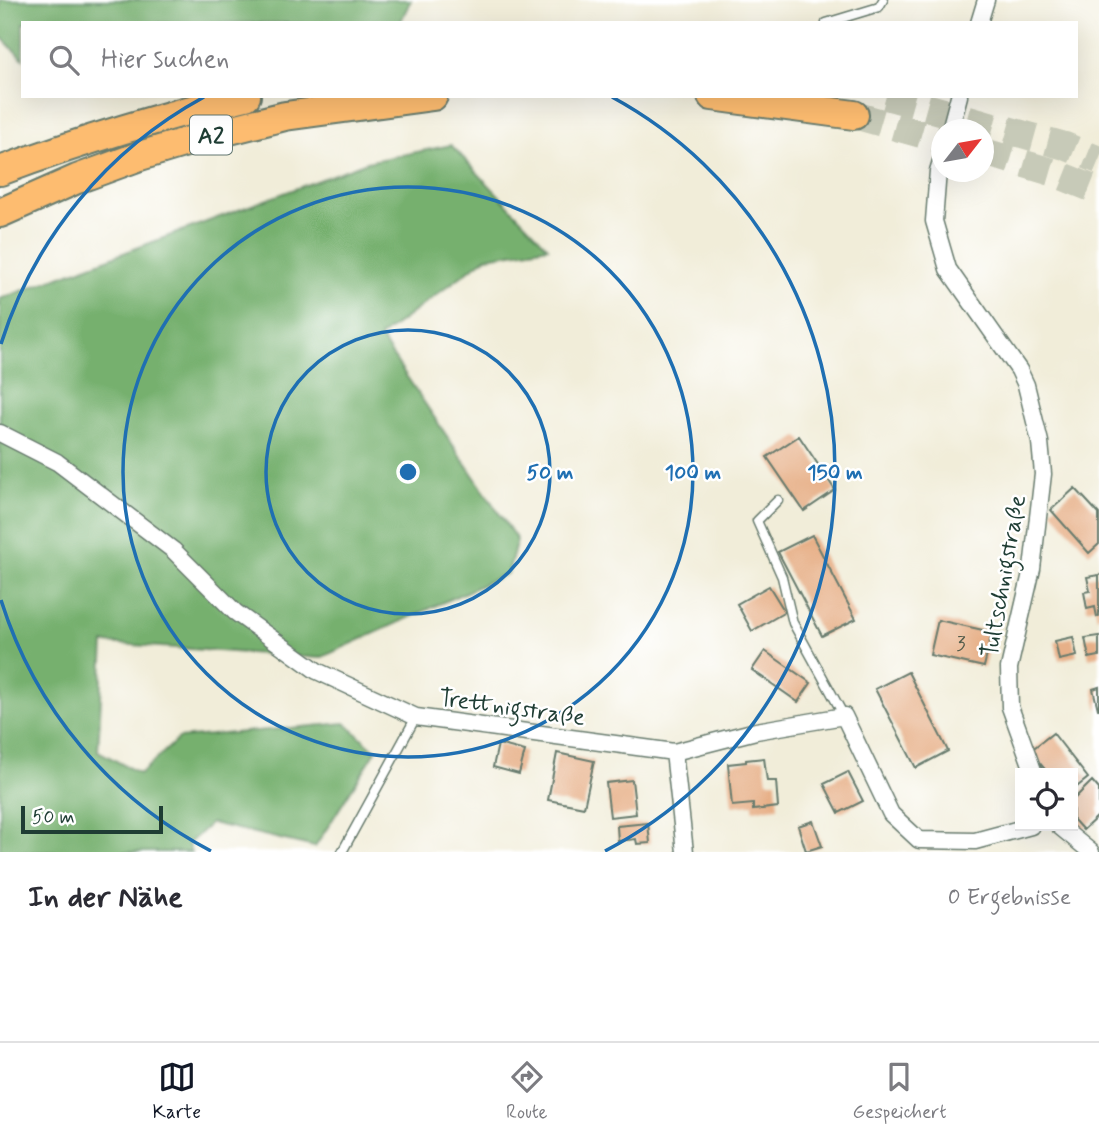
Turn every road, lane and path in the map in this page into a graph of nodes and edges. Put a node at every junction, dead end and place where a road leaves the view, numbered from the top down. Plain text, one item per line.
1 (883, 0) edge
2 (986, 0) edge
3 (833, 21) edge
4 (980, 21) edge
5 (238, 98) edge
6 (418, 98) edge
7 (727, 98) edge
8 (958, 98) edge
9 (853, 115) tunnel mouth
10 (953, 119) edge
11 (0, 171) edge
12 (937, 182) edge
13 (0, 213) edge
14 (0, 433) edge
15 (778, 500) dead end
16 (844, 716) junction
17 (416, 717) junction
18 (674, 752) junction
19 (1032, 768) edge
20 (1017, 831) edge
21 (1065, 831) edge
22 (976, 846) edge
23 (342, 852) edge
24 (685, 852) edge
25 (1091, 852) edge

1 - 3 lane
2 - 4 street
5 - 11 highway, A2
6 - 13 highway, A2
7 - 9 highway
8 - 10 street
12 - 19 street, Tultschnigstraße
14 - 17 street, Trettnigstraße
15 - 16 lane
16 - 18 street, Trettnigstraße
16 - 22 street
17 - 18 street, Trettnigstraße
17 - 23 lane
18 - 24 street
20 - 22 street
21 - 25 street

